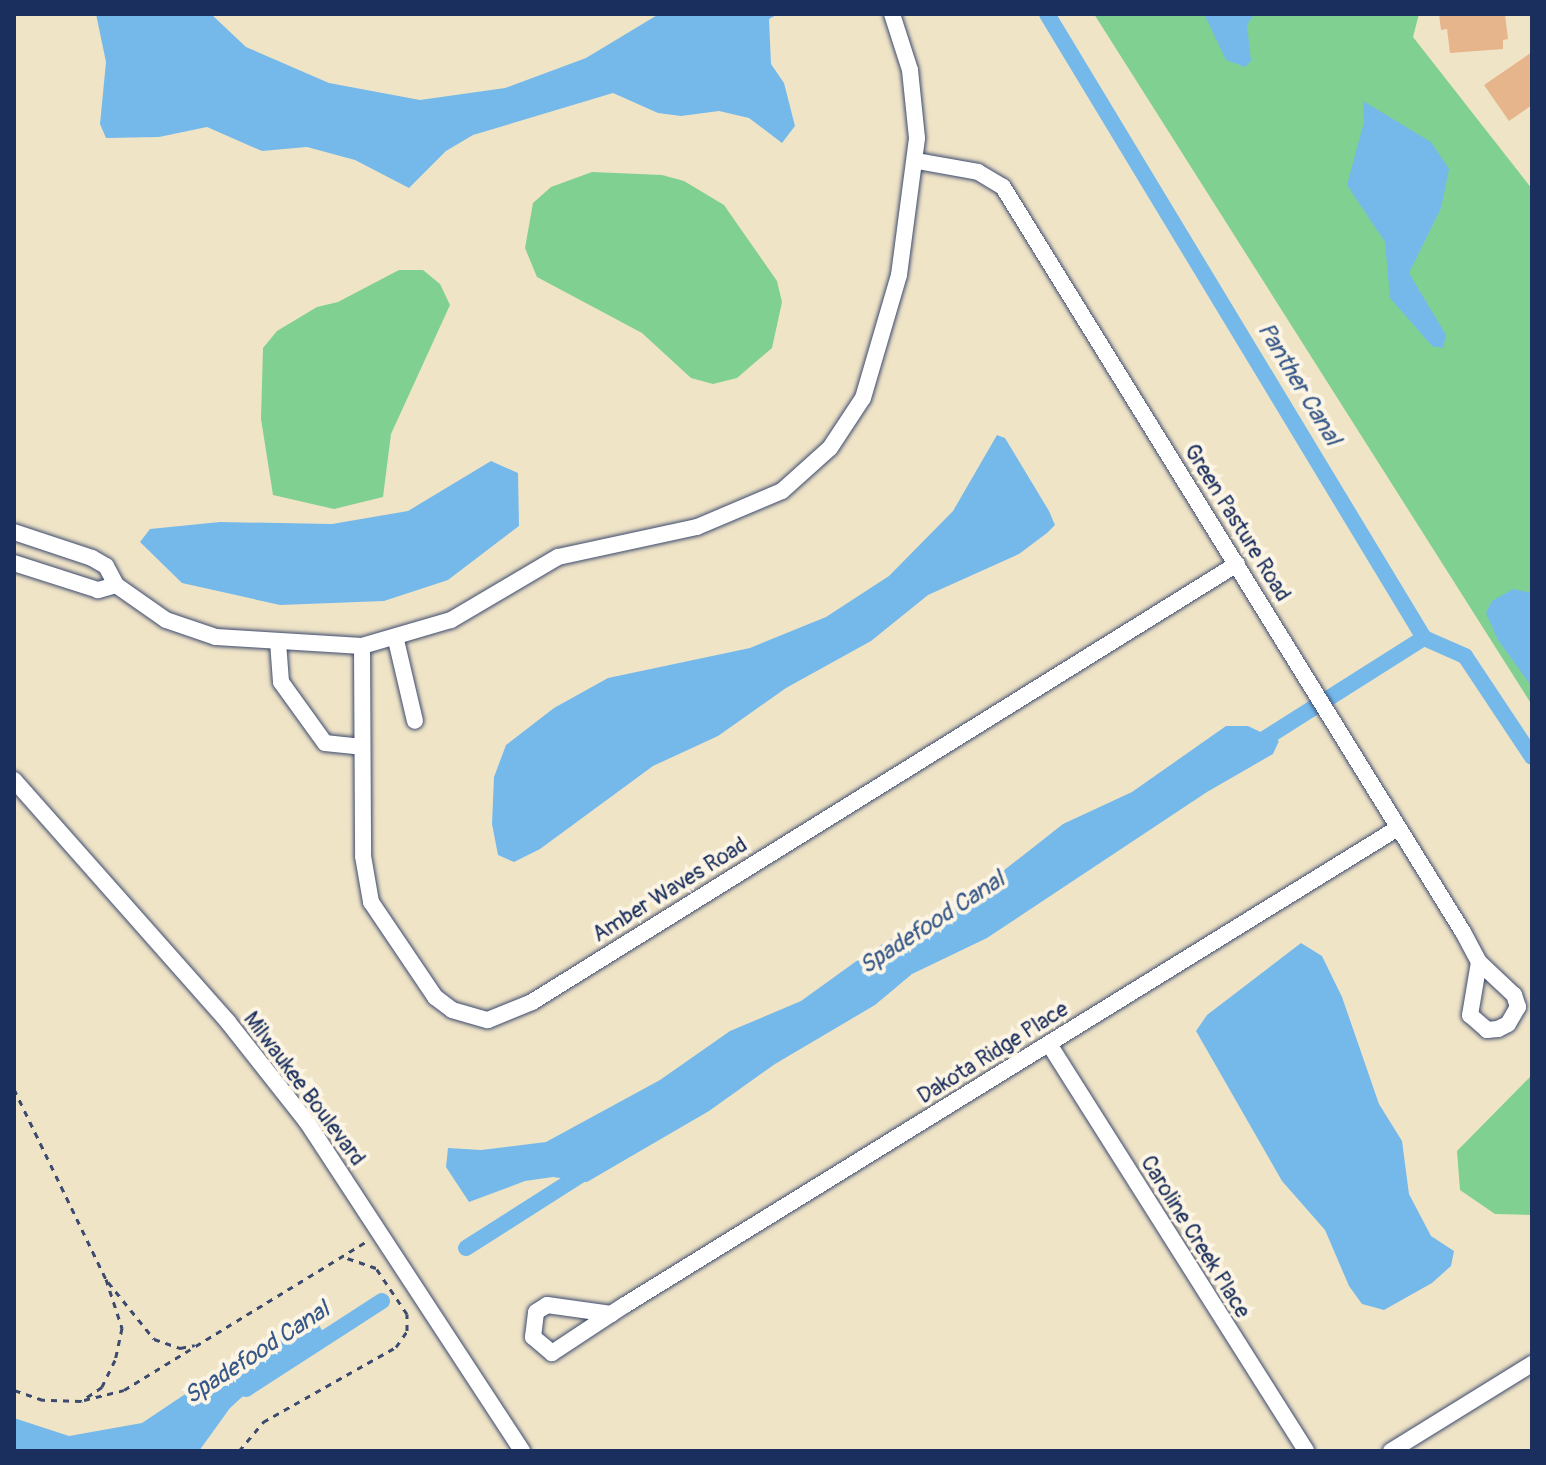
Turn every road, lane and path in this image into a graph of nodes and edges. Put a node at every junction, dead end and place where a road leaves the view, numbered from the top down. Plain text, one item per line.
1 (892, 14) edge
2 (917, 161) junction
3 (14, 532) edge
4 (37, 538) junction
5 (1237, 564) junction
6 (21, 565) edge
7 (116, 585) junction
8 (396, 640) junction
9 (278, 642) junction
10 (362, 646) junction
11 (415, 721) dead end
12 (362, 747) junction
13 (14, 780) edge
14 (1398, 828) junction
15 (1479, 962) dead end
16 (1049, 1044) junction
17 (14, 1089) edge
18 (379, 1233) junction
19 (342, 1256) junction
20 (106, 1279) junction
21 (611, 1314) dead end
22 (197, 1345) junction
23 (1532, 1364) edge
24 (14, 1390) edge
25 (81, 1401) junction
26 (239, 1451) edge
27 (522, 1451) edge
28 (1306, 1451) edge
29 (1391, 1451) edge

1 - 2 street
2 - 5 street, Green Pasture Road
2 - 8 street
3 - 4 street
4 - 6 street
4 - 7 street
5 - 12 street, Amber Waves Road
5 - 14 street, Green Pasture Road
6 - 7 street
7 - 9 street
8 - 10 street
8 - 11 street
9 - 10 street
9 - 12 street
10 - 12 street, Amber Waves Road
13 - 18 street, Milwaukee Boulevard
14 - 15 street, Green Pasture Road
14 - 16 street, Dakota Ridge Place
16 - 21 street, Dakota Ridge Place
16 - 28 street, Caroline Creek Place
17 - 20 path
18 - 19 path
18 - 27 street, Milwaukee Boulevard
19 - 22 path
19 - 26 path
20 - 22 path
20 - 25 path
22 - 25 path
23 - 29 street
24 - 25 path

